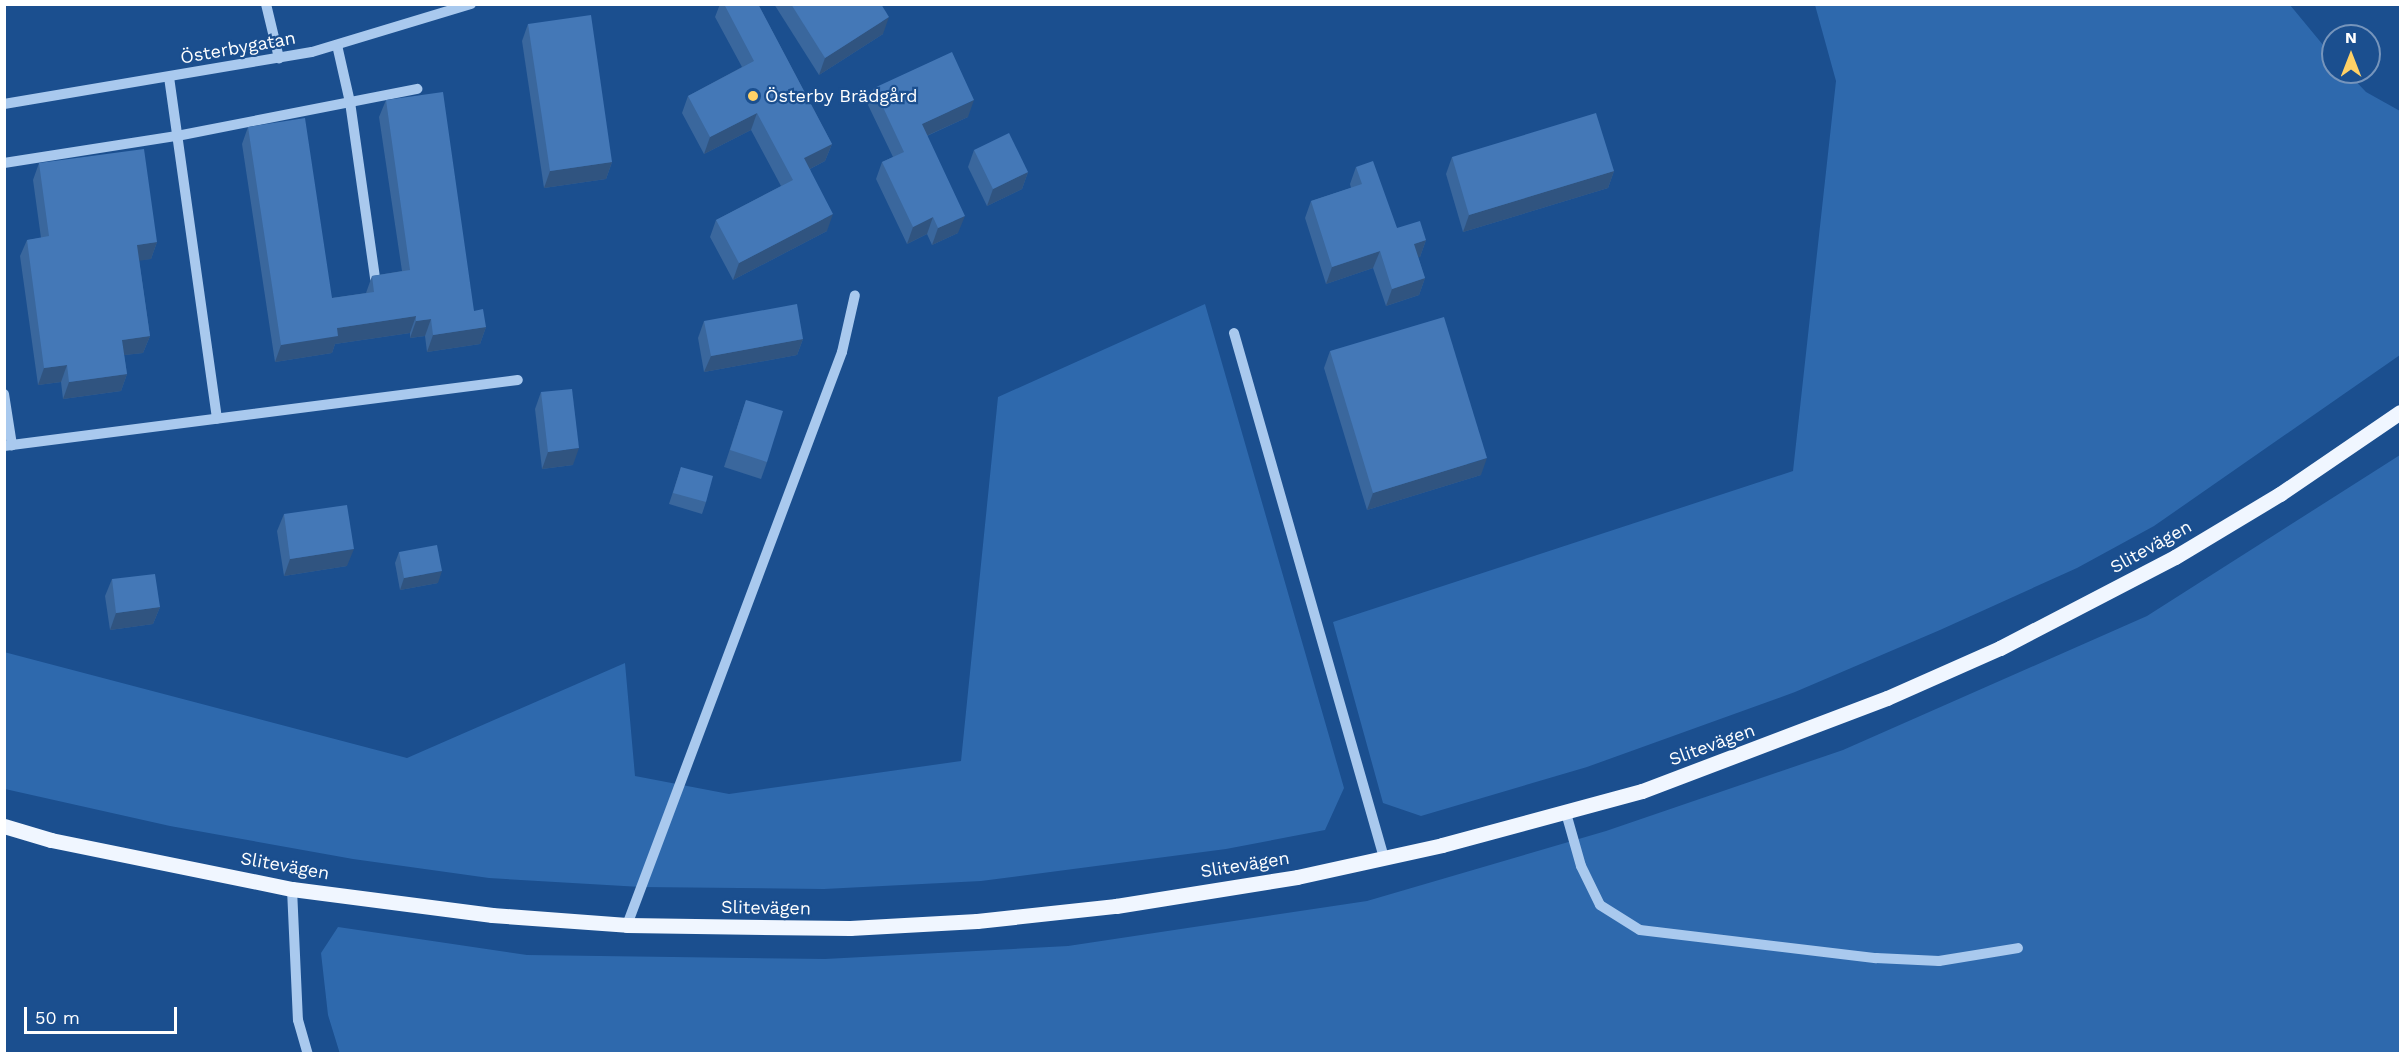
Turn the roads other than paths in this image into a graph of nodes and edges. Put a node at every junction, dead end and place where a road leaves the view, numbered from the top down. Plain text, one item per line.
1 (266, 4) edge
2 (471, 4) edge
3 (336, 45) junction
4 (279, 58) junction
5 (169, 77) junction
6 (417, 89) dead end
7 (350, 102) junction
8 (4, 104) edge
9 (177, 136) junction
10 (4, 163) edge
11 (375, 278) edge
12 (855, 295) dead end
13 (1234, 333) dead end
14 (518, 380) dead end
15 (4, 393) edge
16 (2400, 412) edge
17 (217, 419) junction
18 (8, 446) edge
19 (1566, 813) junction
20 (4, 826) edge
21 (1384, 858) junction
22 (292, 889) junction
23 (627, 925) junction
24 (2018, 948) dead end
25 (308, 1053) edge

1 - 4 street
2 - 3 street, Österbygatan
3 - 4 street, Österbygatan
3 - 7 street
4 - 5 street, Österbygatan
5 - 8 street, Österbygatan
5 - 9 street
6 - 7 street
7 - 9 street
7 - 11 street
9 - 10 street
9 - 17 street
12 - 23 street
13 - 21 street
14 - 17 street
15 - 18 street
16 - 19 main road, Slitevägen
17 - 18 street
19 - 21 main road, Slitevägen
19 - 24 street
20 - 22 main road, Slitevägen
21 - 23 main road, Slitevägen
22 - 23 main road, Slitevägen
22 - 25 street

